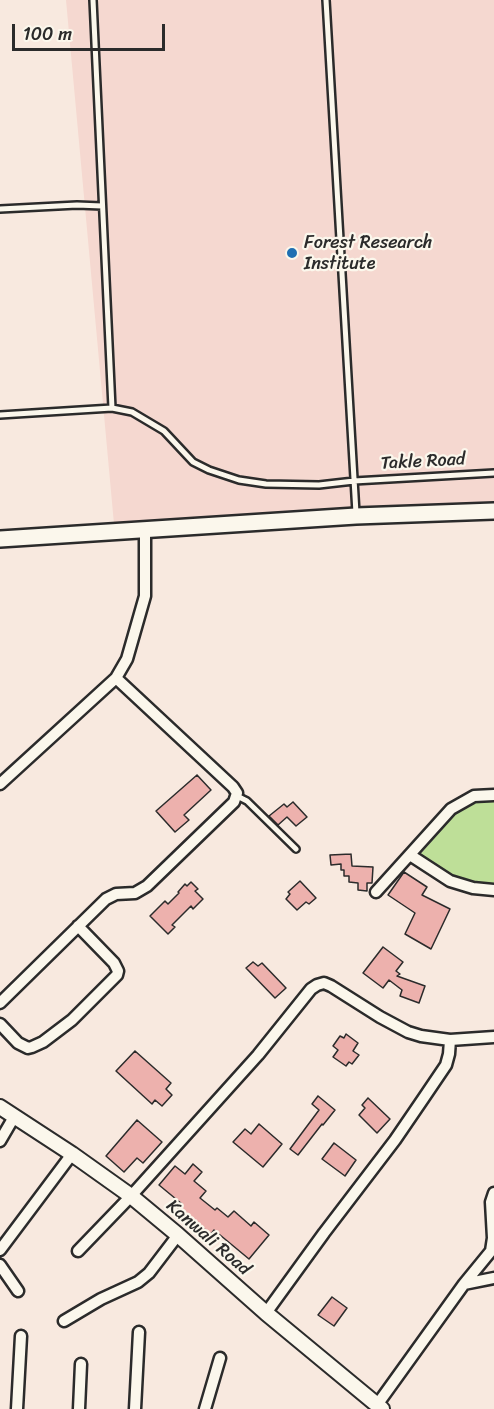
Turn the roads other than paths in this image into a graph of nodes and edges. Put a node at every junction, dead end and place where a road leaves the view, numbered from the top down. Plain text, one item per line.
1 (93, 0) edge
2 (326, 0) edge
3 (102, 206) junction
4 (0, 209) edge
5 (112, 408) junction
6 (0, 415) edge
7 (494, 473) edge
8 (354, 482) junction
9 (494, 511) edge
10 (356, 516) junction
11 (145, 529) junction
12 (0, 539) edge
13 (116, 678) junction
14 (0, 784) edge
15 (494, 795) edge
16 (237, 796) junction
17 (296, 849) dead end
18 (410, 855) junction
19 (494, 890) edge
20 (376, 892) dead end
21 (78, 926) junction
22 (0, 1003) edge
23 (0, 1024) edge
24 (494, 1037) edge
25 (450, 1040) junction
26 (0, 1107) edge
27 (14, 1117) junction
28 (0, 1141) edge
29 (72, 1154) junction
30 (494, 1193) edge
31 (131, 1196) junction
32 (178, 1234) junction
33 (0, 1250) edge
34 (78, 1251) dead end
35 (0, 1265) edge
36 (494, 1278) edge
37 (464, 1284) junction
38 (18, 1291) dead end
39 (266, 1313) junction
40 (64, 1321) dead end
41 (139, 1332) dead end
42 (21, 1336) dead end
43 (220, 1358) dead end
44 (81, 1364) dead end
45 (379, 1407) edge
46 (17, 1409) edge
47 (79, 1409) edge
48 (135, 1409) edge
49 (205, 1409) edge

1 - 3 lane
2 - 8 lane
3 - 4 lane
3 - 5 lane
5 - 6 lane, Takle Road
5 - 8 lane, Takle Road
7 - 8 lane, Takle Road
8 - 10 lane
9 - 10 main road
10 - 11 main road
11 - 12 main road
11 - 13 street
13 - 14 street
13 - 16 street
15 - 18 street
16 - 17 lane
16 - 21 street
18 - 19 street
18 - 20 street
21 - 22 street
21 - 23 street
24 - 25 street
25 - 31 street
25 - 39 street
26 - 27 street, Kanwali Road
27 - 28 street
27 - 29 street, Kanwali Road
29 - 31 street, Kanwali Road
29 - 33 street
30 - 37 street
31 - 32 street, Kanwali Road
31 - 34 street
32 - 39 street, Kanwali Road
32 - 40 street
35 - 38 street
36 - 37 street
37 - 45 street
39 - 45 street, Kanwali Road
41 - 48 street
42 - 46 street
43 - 49 street
44 - 47 street

